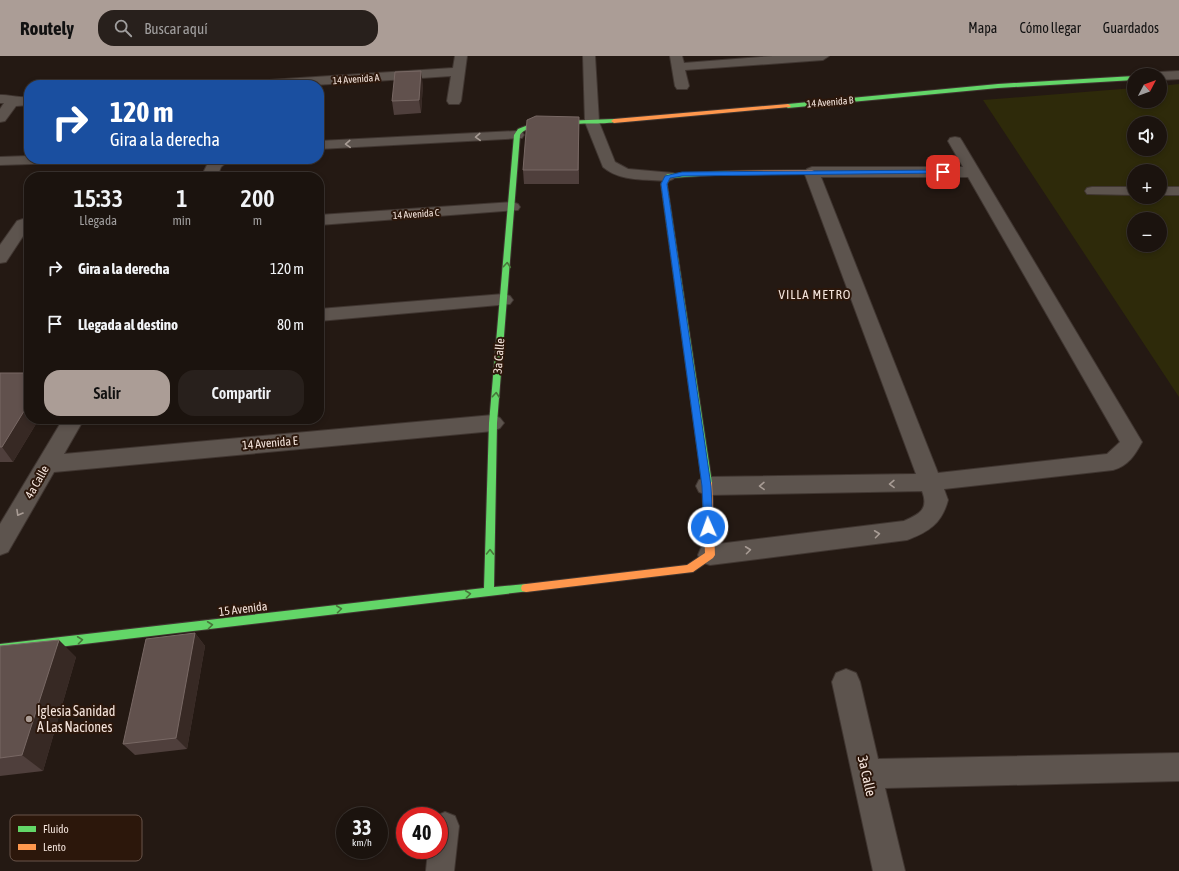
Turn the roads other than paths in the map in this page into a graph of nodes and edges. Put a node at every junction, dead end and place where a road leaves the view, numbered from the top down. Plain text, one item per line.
1 (461, 56) edge
2 (589, 56) edge
3 (823, 56) edge
4 (677, 62) edge
5 (458, 72) junction
6 (1179, 75) edge
7 (1167, 76) edge
8 (1127, 78) edge
9 (324, 80) edge
10 (682, 86) dead end
11 (6, 100) edge
12 (24, 101) edge
13 (454, 101) dead end
14 (0, 118) edge
15 (592, 122) junction
16 (522, 131) junction
17 (955, 141) dead end
18 (324, 145) edge
19 (0, 161) edge
20 (24, 162) edge
21 (812, 172) junction
22 (973, 172) junction
23 (668, 176) junction
24 (1092, 191) dead end
25 (1127, 191) edge
26 (1167, 191) edge
27 (1179, 191) edge
28 (512, 207) junction
29 (324, 220) edge
30 (23, 224) dead end
31 (0, 258) edge
32 (504, 300) junction
33 (324, 315) edge
34 (493, 423) junction
35 (71, 424) edge
36 (47, 464) junction
37 (931, 482) junction
38 (707, 486) junction
39 (0, 545) edge
40 (710, 555) junction
41 (489, 591) junction
42 (0, 650) edge
43 (846, 682) dead end
44 (1179, 767) edge
45 (867, 774) junction
46 (441, 859) edge
47 (440, 871) edge
48 (889, 871) edge

1 - 5 street
2 - 15 street
3 - 4 street
4 - 10 street
5 - 9 street, 14 Avenida A
5 - 13 street
6 - 7 street
8 - 15 street, 14 Avenida B
11 - 12 street
11 - 14 street
15 - 16 street, 14 Avenida B
15 - 23 street
16 -> 18 street
16 - 28 street, 3a Calle
17 - 22 street
19 - 20 street
21 - 22 street
21 - 23 street
21 - 37 street
22 - 37 street
23 - 38 street
24 - 25 lane
26 - 27 lane
28 - 29 street, 14 Avenida C
32 -> 28 street, 3a Calle
30 - 31 street
32 - 33 street
34 -> 32 street, 3a Calle
34 - 36 street, 14 Avenida E
41 -> 34 street, 3a Calle
35 - 36 street, 4a Calle
36 -> 39 street, 4a Calle
37 -> 38 street
40 -> 37 street
38 - 40 street
40 - 41 street, 15 Avenida
42 -> 41 street, 15 Avenida
43 - 45 street, 3a Calle
44 - 45 street
45 - 48 street, 3a Calle
46 - 47 lane

